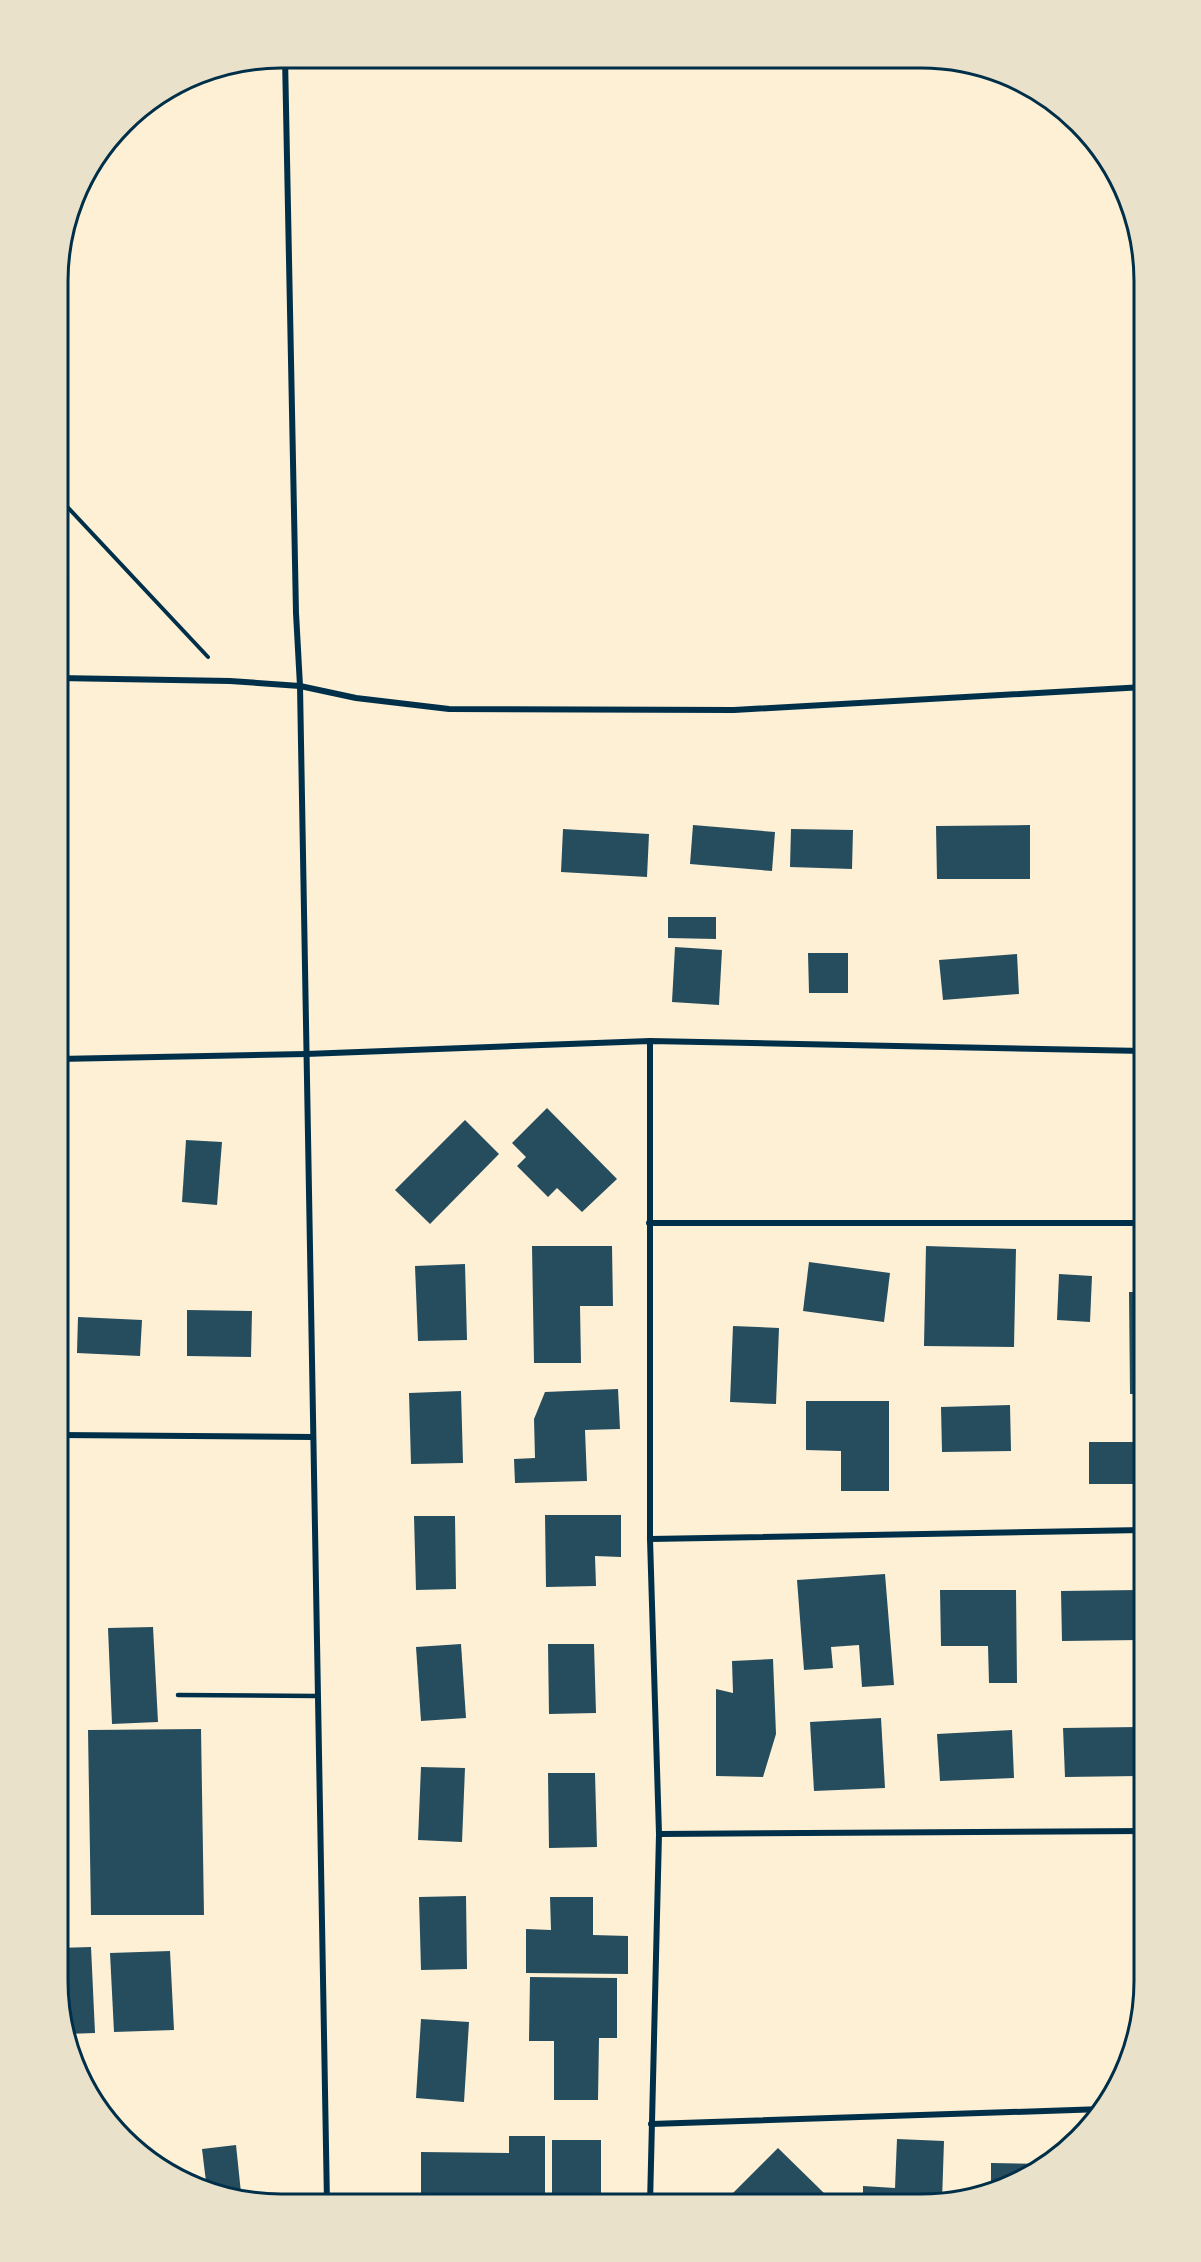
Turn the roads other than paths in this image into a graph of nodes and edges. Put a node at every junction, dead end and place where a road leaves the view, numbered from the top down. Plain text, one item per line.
1 (285, 68) edge
2 (68, 678) edge
3 (300, 686) junction
4 (1134, 688) edge
5 (650, 1041) junction
6 (1134, 1051) edge
7 (306, 1054) junction
8 (68, 1059) edge
9 (649, 1223) junction
10 (1134, 1223) edge
11 (68, 1434) edge
12 (313, 1437) junction
13 (1134, 1530) edge
14 (650, 1539) junction
15 (178, 1695) dead end
16 (316, 1696) junction
17 (1134, 1831) edge
18 (659, 1834) junction
19 (1090, 2109) edge
20 (651, 2124) junction
21 (327, 2194) edge
22 (650, 2194) edge

1 - 3 street
2 - 3 street
3 - 4 street
3 - 7 street
5 - 6 street
5 - 7 street
5 - 9 street
7 - 8 street
7 - 12 street
9 - 10 street
9 - 14 street
11 - 12 street
12 - 16 street
13 - 14 street
14 - 18 street
15 - 16 lane
16 - 21 street
17 - 18 street
18 - 20 street
19 - 20 street
20 - 22 street

